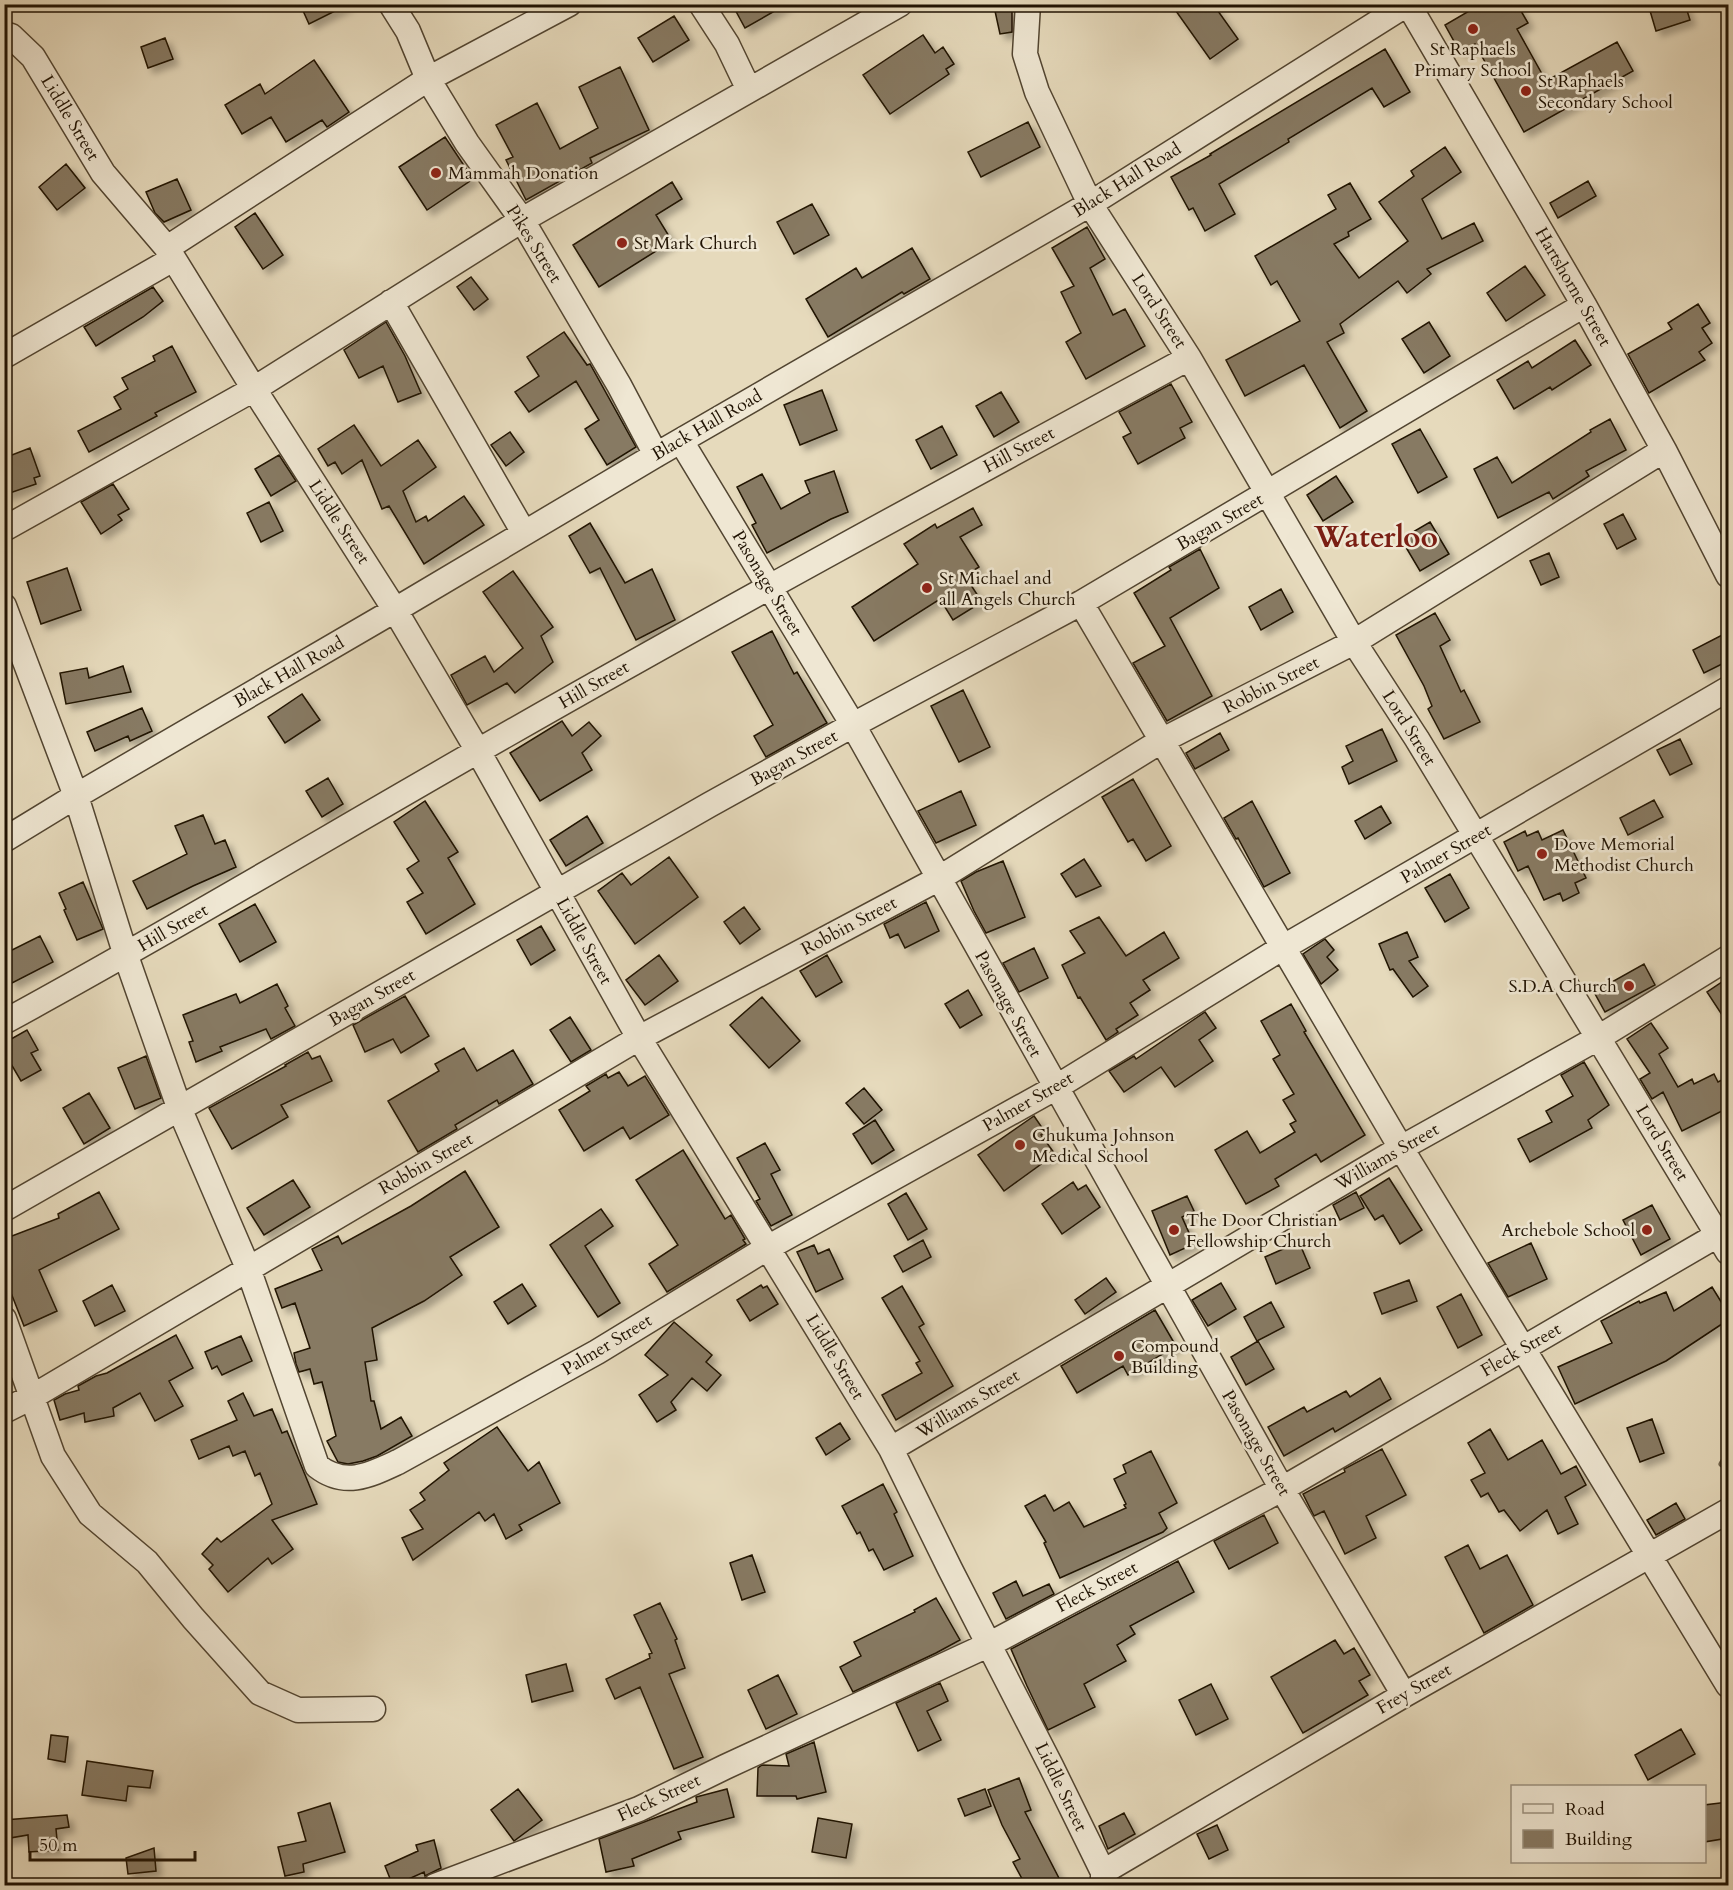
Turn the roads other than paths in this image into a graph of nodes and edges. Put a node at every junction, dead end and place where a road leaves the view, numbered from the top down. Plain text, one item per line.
1 (391, 4) edge
2 (569, 4) edge
3 (701, 4) edge
4 (900, 4) edge
5 (1028, 4) edge
6 (1407, 4) edge
7 (4, 34) edge
8 (428, 79) junction
9 (750, 90) junction
10 (1090, 204) junction
11 (522, 220) junction
12 (170, 253) junction
13 (391, 303) junction
14 (1584, 305) junction
15 (4, 356) edge
16 (1189, 358) junction
17 (254, 389) junction
18 (681, 441) junction
19 (1664, 450) junction
20 (656, 455) junction
21 (1267, 494) junction
22 (4, 529) edge
23 (524, 533) junction
24 (1728, 575) edge
25 (768, 586) junction
26 (1081, 603) junction
27 (4, 606) edge
28 (395, 610) junction
29 (1354, 642) junction
30 (1728, 689) edge
31 (853, 725) junction
32 (1161, 741) junction
33 (478, 751) junction
34 (76, 796) junction
35 (1476, 837) junction
36 (4, 840) edge
37 (938, 879) junction
38 (557, 891) junction
39 (1282, 948) junction
40 (126, 956) junction
41 (1728, 958) edge
42 (4, 1022) edge
43 (639, 1038) junction
44 (1598, 1038) junction
45 (1055, 1088) junction
46 (180, 1110) junction
47 (1401, 1148) junction
48 (4, 1209) edge
49 (1725, 1239) edge
50 (769, 1247) junction
51 (248, 1268) junction
52 (1168, 1286) junction
53 (4, 1319) edge
54 (1525, 1348) junction
55 (32, 1397) junction
56 (4, 1411) edge
57 (891, 1449) junction
58 (1282, 1489) junction
59 (1728, 1511) edge
60 (1650, 1557) junction
61 (990, 1644) junction
62 (1728, 1684) edge
63 (1404, 1695) junction
64 (373, 1709) dead end
65 (1103, 1879) edge
66 (435, 1886) edge

1 - 8 street, Pikes Street
2 - 8 street
3 - 9 street
4 - 9 street
5 - 10 street, Lord Street
6 - 10 street, Black Hall Road
6 - 14 street, Hartshorne Street
7 - 12 street, Liddle Street
8 - 11 street, Pikes Street
8 - 12 street
9 - 11 street
10 - 16 street, Lord Street
10 - 18 street, Black Hall Road
11 - 13 street
11 - 20 street, Pikes Street
12 - 15 street
12 - 17 street, Liddle Street
13 - 17 street
13 - 23 street
14 - 19 street, Hartshorne Street
14 - 21 street, Bagan Street
16 - 21 street, Lord Street
16 - 25 street, Hill Street
17 - 22 street
17 - 28 street, Liddle Street
18 - 20 street, Black Hall Road
18 - 25 street, Pasonage Street
19 - 24 street, Hartshorne Street
19 - 29 street, Robbin Street
20 - 23 street, Black Hall Road
21 - 26 street, Bagan Street
21 - 29 street, Lord Street
23 - 28 street, Black Hall Road
25 - 31 street, Pasonage Street
25 - 33 street, Hill Street
26 - 31 street, Bagan Street
26 - 32 street
27 - 34 street
28 - 33 street, Liddle Street
28 - 34 street, Black Hall Road
29 - 32 street, Robbin Street
29 - 35 street, Lord Street
30 - 35 street, Palmer Street
31 - 37 street, Pasonage Street
31 - 38 street, Bagan Street
32 - 37 street, Robbin Street
32 - 39 street
33 - 38 street, Liddle Street
33 - 40 street, Hill Street
34 - 36 street, Black Hall Road
34 - 40 street
35 - 39 street, Palmer Street
35 - 44 street, Lord Street
37 - 43 street, Robbin Street
37 - 45 street, Pasonage Street
38 - 43 street, Liddle Street
38 - 46 street, Bagan Street
39 - 45 street, Palmer Street
39 - 47 street
40 - 42 street, Hill Street
40 - 46 street
41 - 44 street, Williams Street
43 - 50 street, Liddle Street
43 - 51 street, Robbin Street
44 - 47 street, Williams Street
44 - 49 street, Lord Street
45 - 50 street, Palmer Street
45 - 52 street, Pasonage Street
46 - 48 street, Bagan Street
46 - 51 street
47 - 52 street, Williams Street
47 - 54 street
49 - 54 street, Fleck Street
50 - 51 street, Palmer Street
50 - 57 street, Liddle Street
51 - 55 street, Robbin Street
52 - 57 street, Williams Street
52 - 58 street, Pasonage Street
53 - 55 street
54 - 58 street, Fleck Street
54 - 60 street
55 - 56 street, Robbin Street
55 - 64 street
57 - 61 street, Liddle Street
58 - 61 street, Fleck Street
58 - 63 street, Pasonage Street
59 - 60 street, Frey Street
60 - 62 street
60 - 63 street, Frey Street
61 - 65 street, Liddle Street
61 - 66 street, Fleck Street
63 - 65 street, Frey Street

